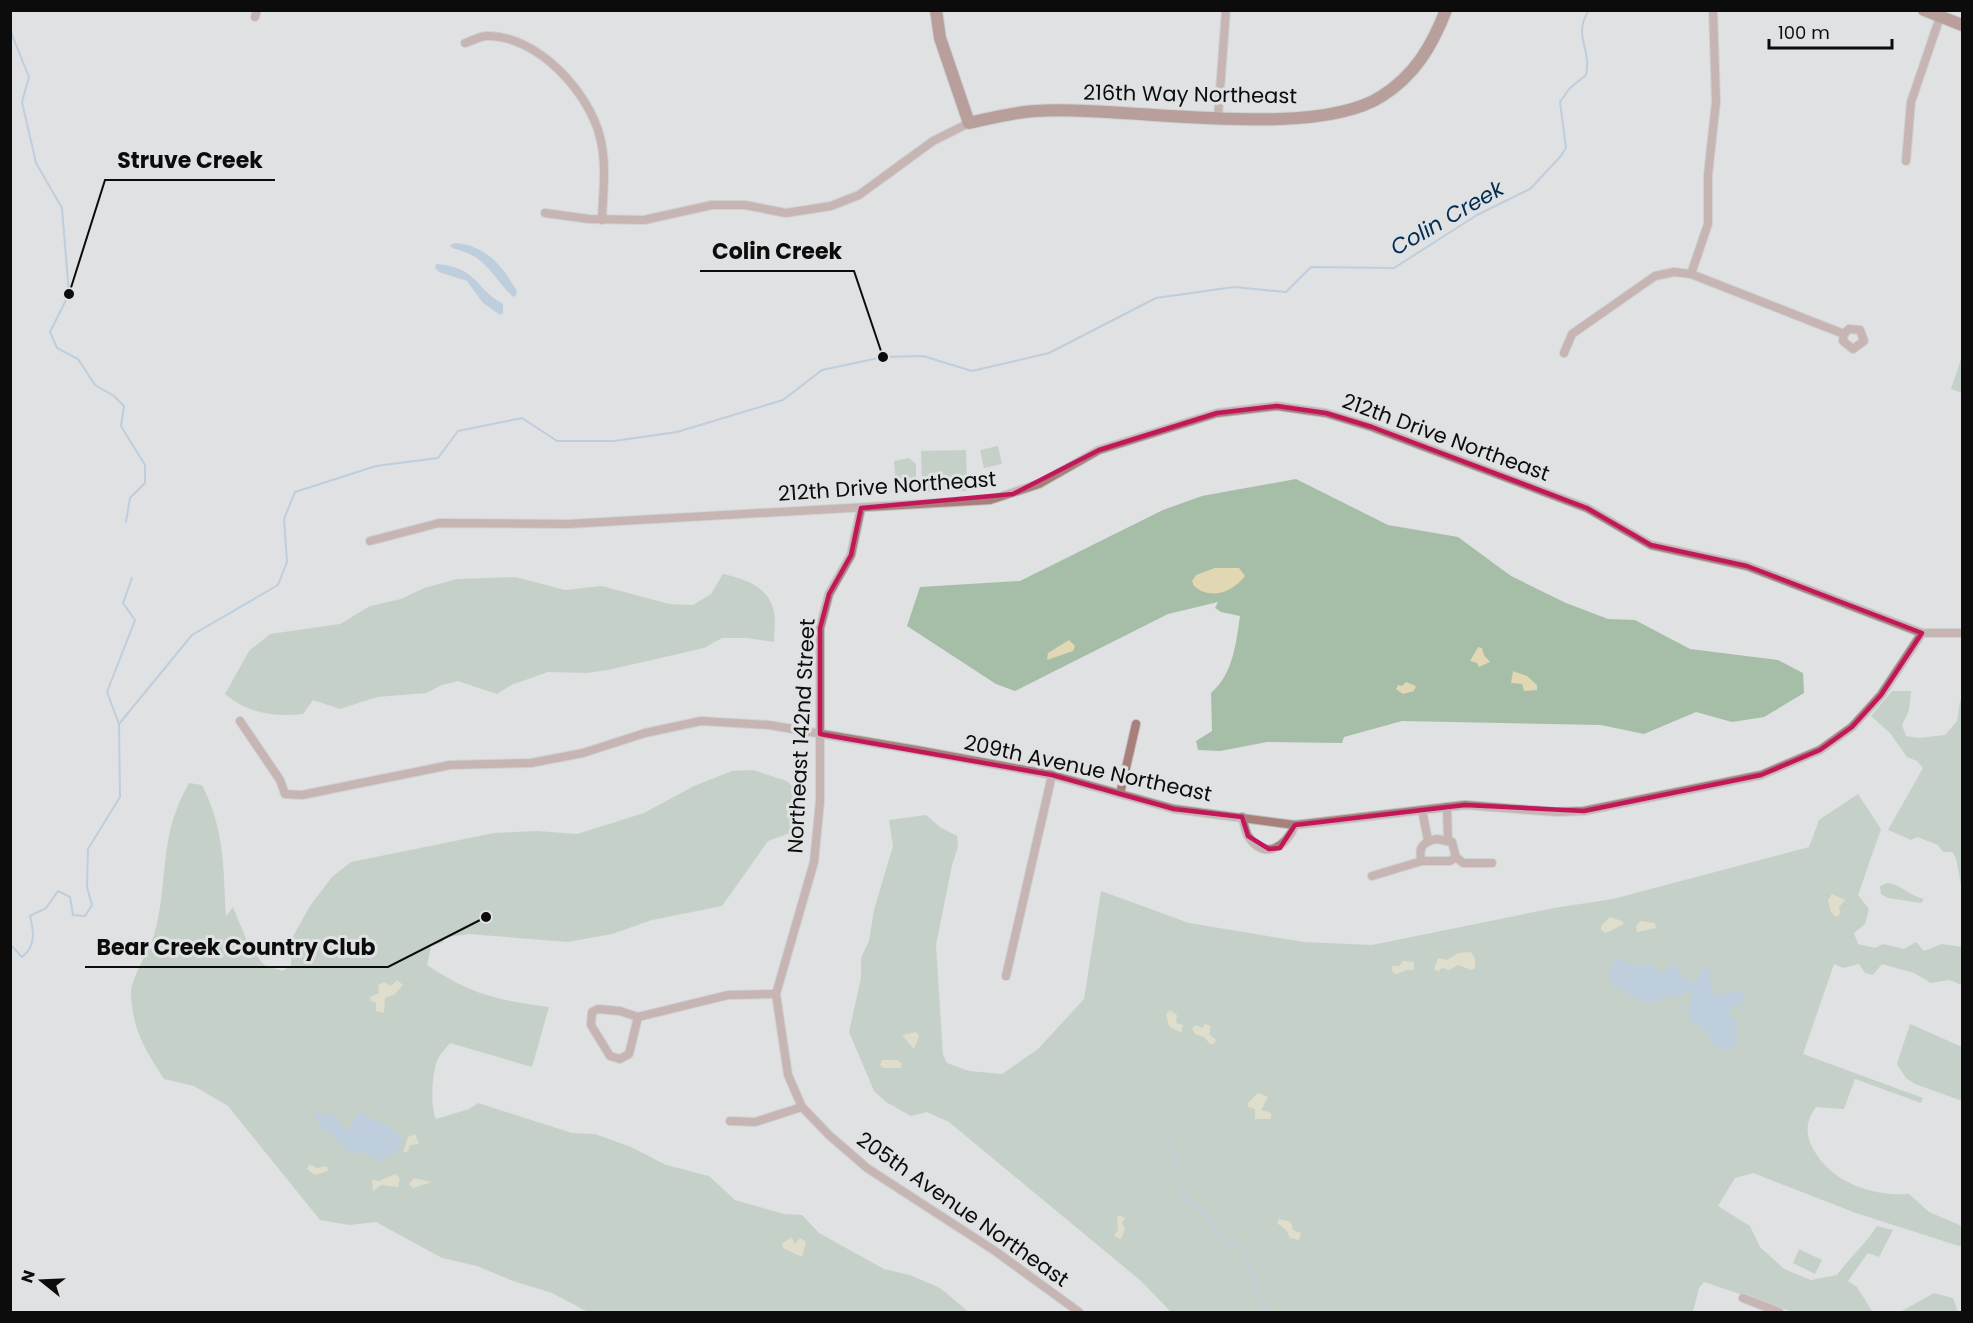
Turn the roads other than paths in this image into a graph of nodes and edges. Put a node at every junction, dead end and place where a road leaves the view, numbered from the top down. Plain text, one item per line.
1 (936, 10) edge
2 (1226, 10) edge
3 (1446, 10) edge
4 (1713, 10) edge
5 (1924, 10) edge
6 (1940, 17) junction
7 (1962, 25) edge
8 (465, 43) dead end
9 (1218, 117) junction
10 (969, 123) junction
11 (1906, 161) dead end
12 (545, 213) dead end
13 (602, 220) junction
14 (1691, 274) junction
15 (1844, 334) dead end
16 (1564, 352) dead end
17 (861, 508) junction
18 (370, 541) dead end
19 (1922, 633) junction
20 (1962, 633) edge
21 (240, 721) dead end
22 (1136, 724) dead end
23 (820, 734) junction
24 (1052, 775) junction
25 (1120, 795) junction
26 (1447, 807) junction
27 (1422, 810) junction
28 (1242, 817) junction
29 (1295, 825) junction
30 (1428, 840) junction
31 (1448, 840) junction
32 (1456, 857) junction
33 (1422, 861) junction
34 (1492, 863) dead end
35 (1372, 876) dead end
36 (1006, 976) dead end
37 (776, 994) junction
38 (638, 1017) junction
39 (802, 1107) junction
40 (730, 1121) dead end
41 (1743, 1298) dead end
42 (1079, 1312) edge
43 (1779, 1312) edge

1 - 10 street
2 - 9 street
3 - 9 street, 216th Way Northeast
4 - 14 street
5 - 6 street
6 - 7 street
6 - 11 street
8 - 13 street
9 - 10 street, 216th Way Northeast
10 - 13 street, 216th Way Northeast
12 - 13 street, 216th Way Northeast
14 - 15 street
14 - 16 street
17 - 18 street, 212th Drive Northeast
17 - 19 street, 212th Drive Northeast
17 - 23 street, Northeast 142nd Street
19 - 20 street, 212th Drive Northeast
19 - 26 street, 209th Avenue Northeast
21 - 23 street, 209th Avenue Northeast
22 - 25 street
23 - 24 street, 209th Avenue Northeast
23 - 37 street, Northeast 142nd Street
24 - 25 street, 209th Avenue Northeast
24 - 36 street
25 - 28 street, 209th Avenue Northeast
26 - 27 street, 209th Avenue Northeast
26 - 31 street
27 - 29 street, 209th Avenue Northeast
27 - 30 street
28 - 29 street, 209th Avenue Northeast
28 - 29 street
30 - 31 street
30 - 33 street
31 - 32 street
32 - 33 street
32 - 34 street
33 - 35 street
37 - 38 street
37 - 39 street, Northeast 142nd Street
38 - 38 street
39 - 40 street
39 - 42 street, 205th Avenue Northeast
41 - 43 street

